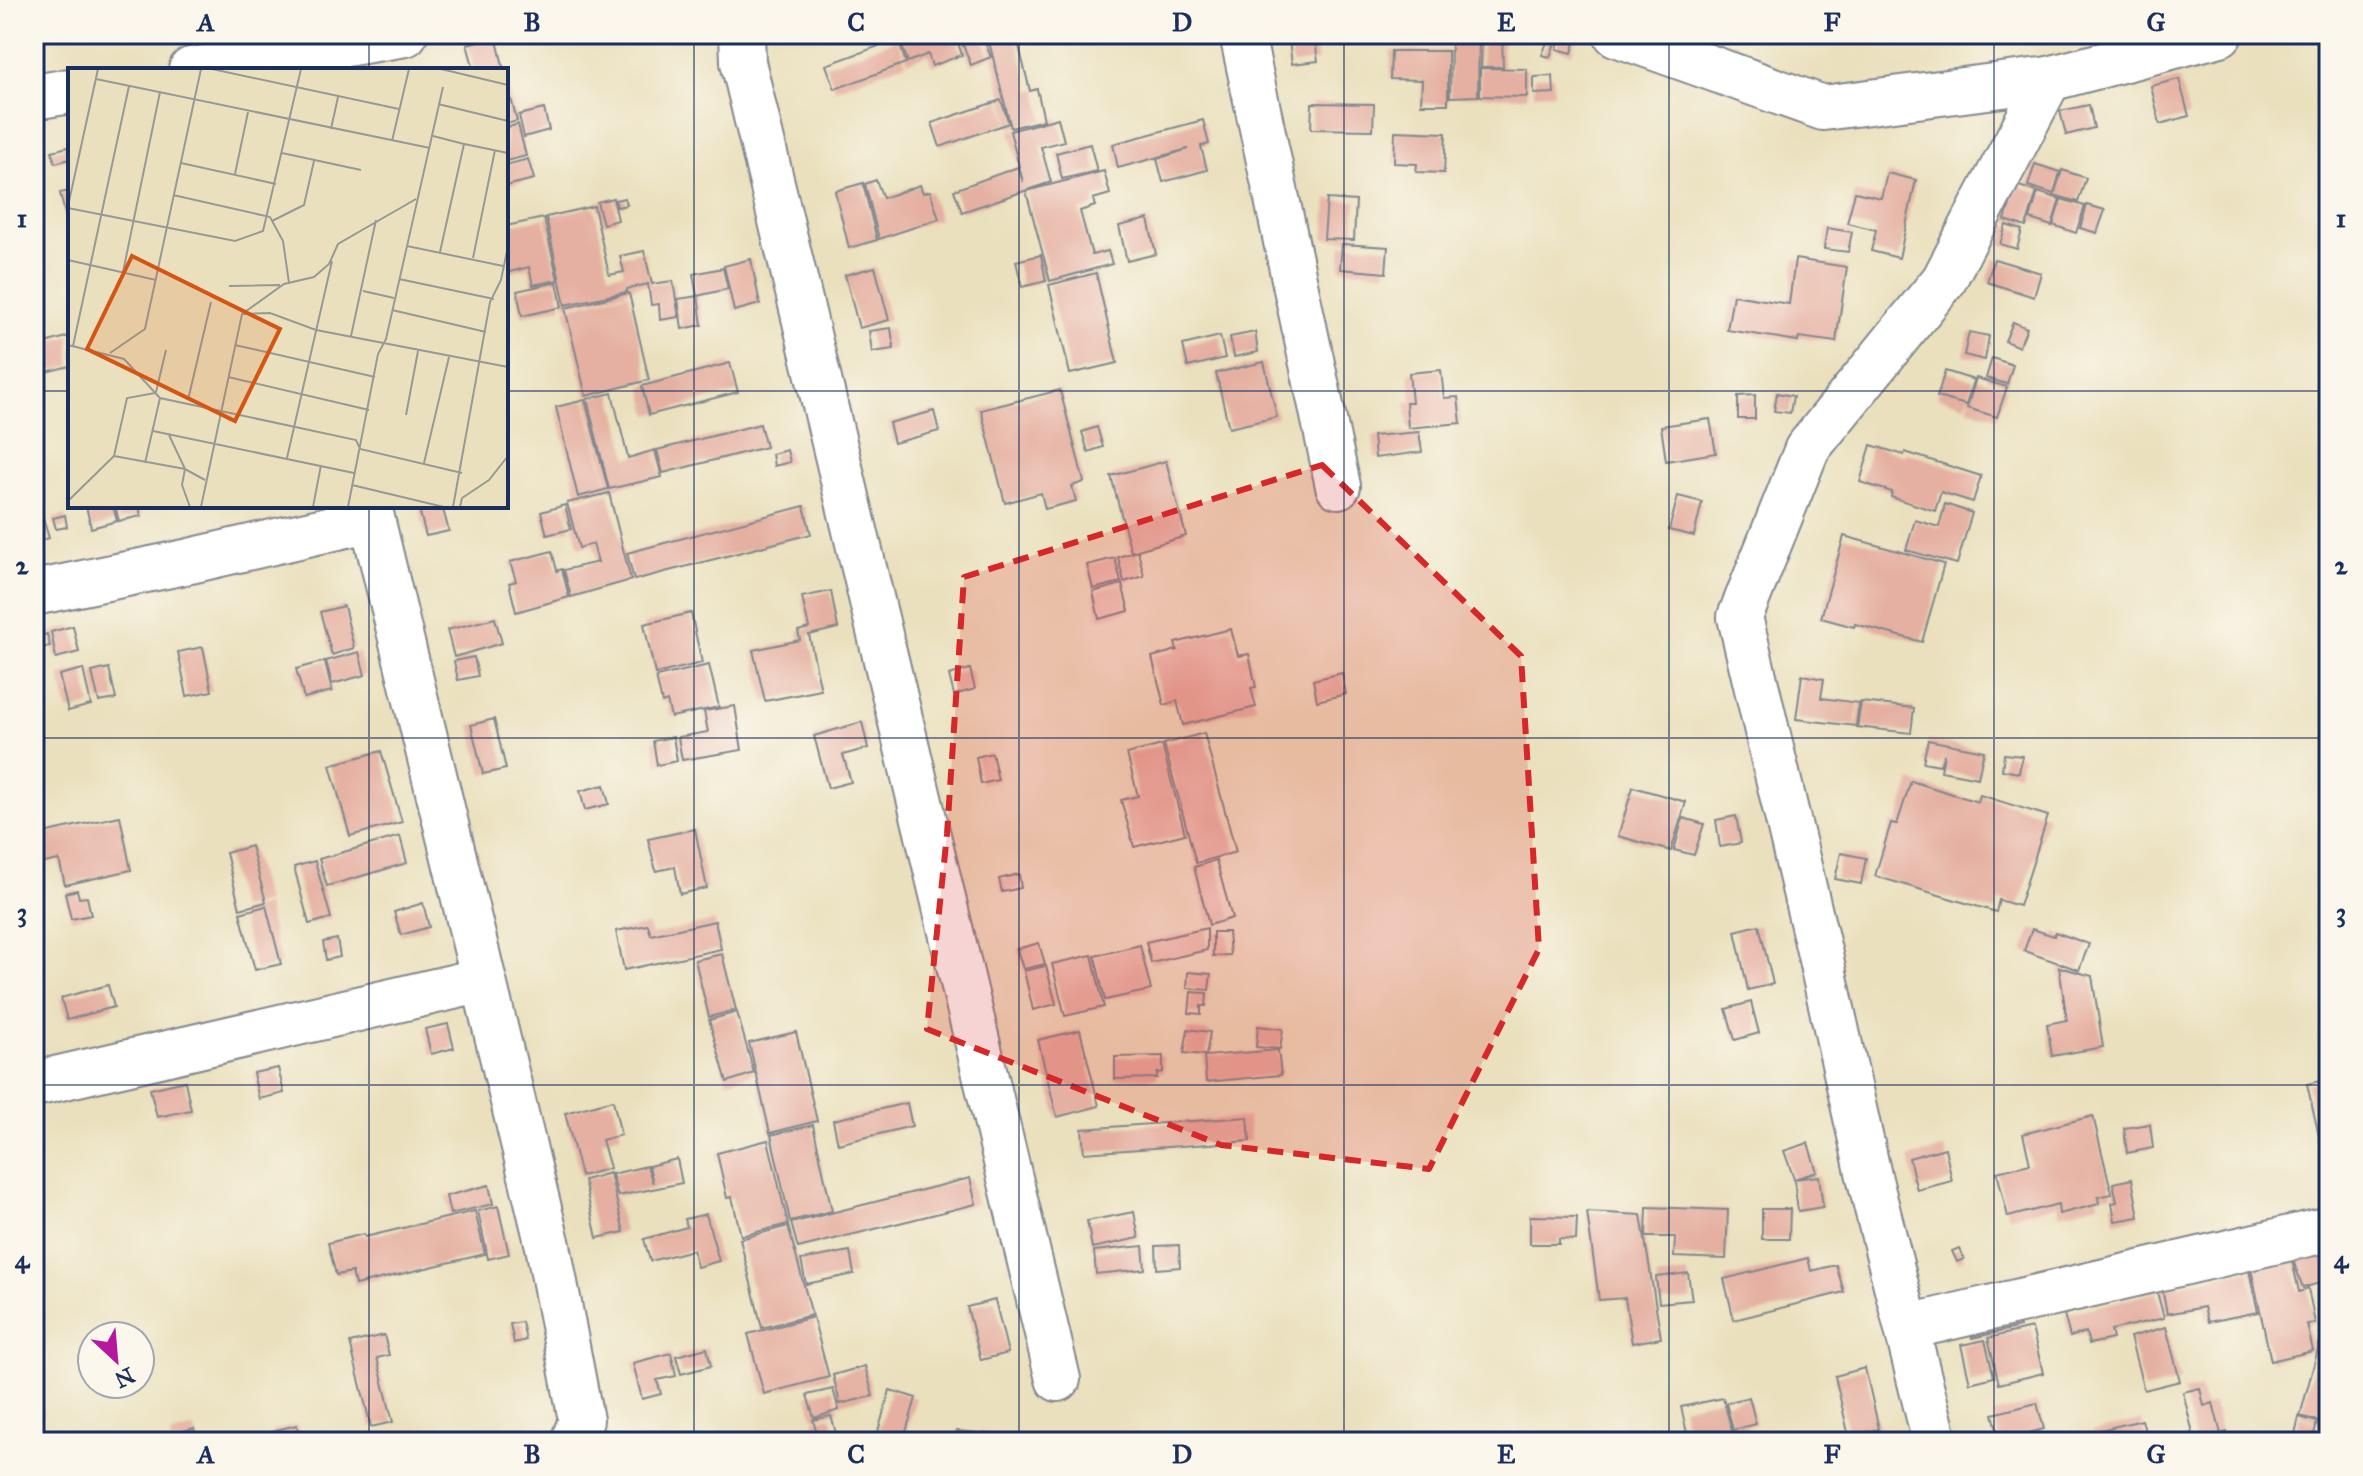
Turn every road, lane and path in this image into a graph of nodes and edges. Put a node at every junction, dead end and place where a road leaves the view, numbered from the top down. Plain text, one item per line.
1 (405, 34) edge
2 (742, 34) edge
3 (1242, 34) edge
4 (1616, 34) edge
5 (2220, 34) edge
6 (265, 54) edge
7 (200, 68) edge
8 (2049, 79) junction
9 (68, 91) edge
10 (34, 97) edge
11 (1338, 486) dead end
12 (371, 512) edge
13 (34, 593) edge
14 (483, 980) junction
15 (34, 1084) edge
16 (2329, 1229) edge
17 (1908, 1327) junction
18 (1058, 1379) dead end
19 (571, 1435) edge
20 (1935, 1442) edge

1 - 6 street
2 - 18 street
3 - 11 street
4 - 8 street
5 - 8 street
6 - 7 street
8 - 17 street
9 - 10 street
12 - 13 street
12 - 14 street
14 - 15 street
14 - 19 street
16 - 17 street
17 - 20 street

